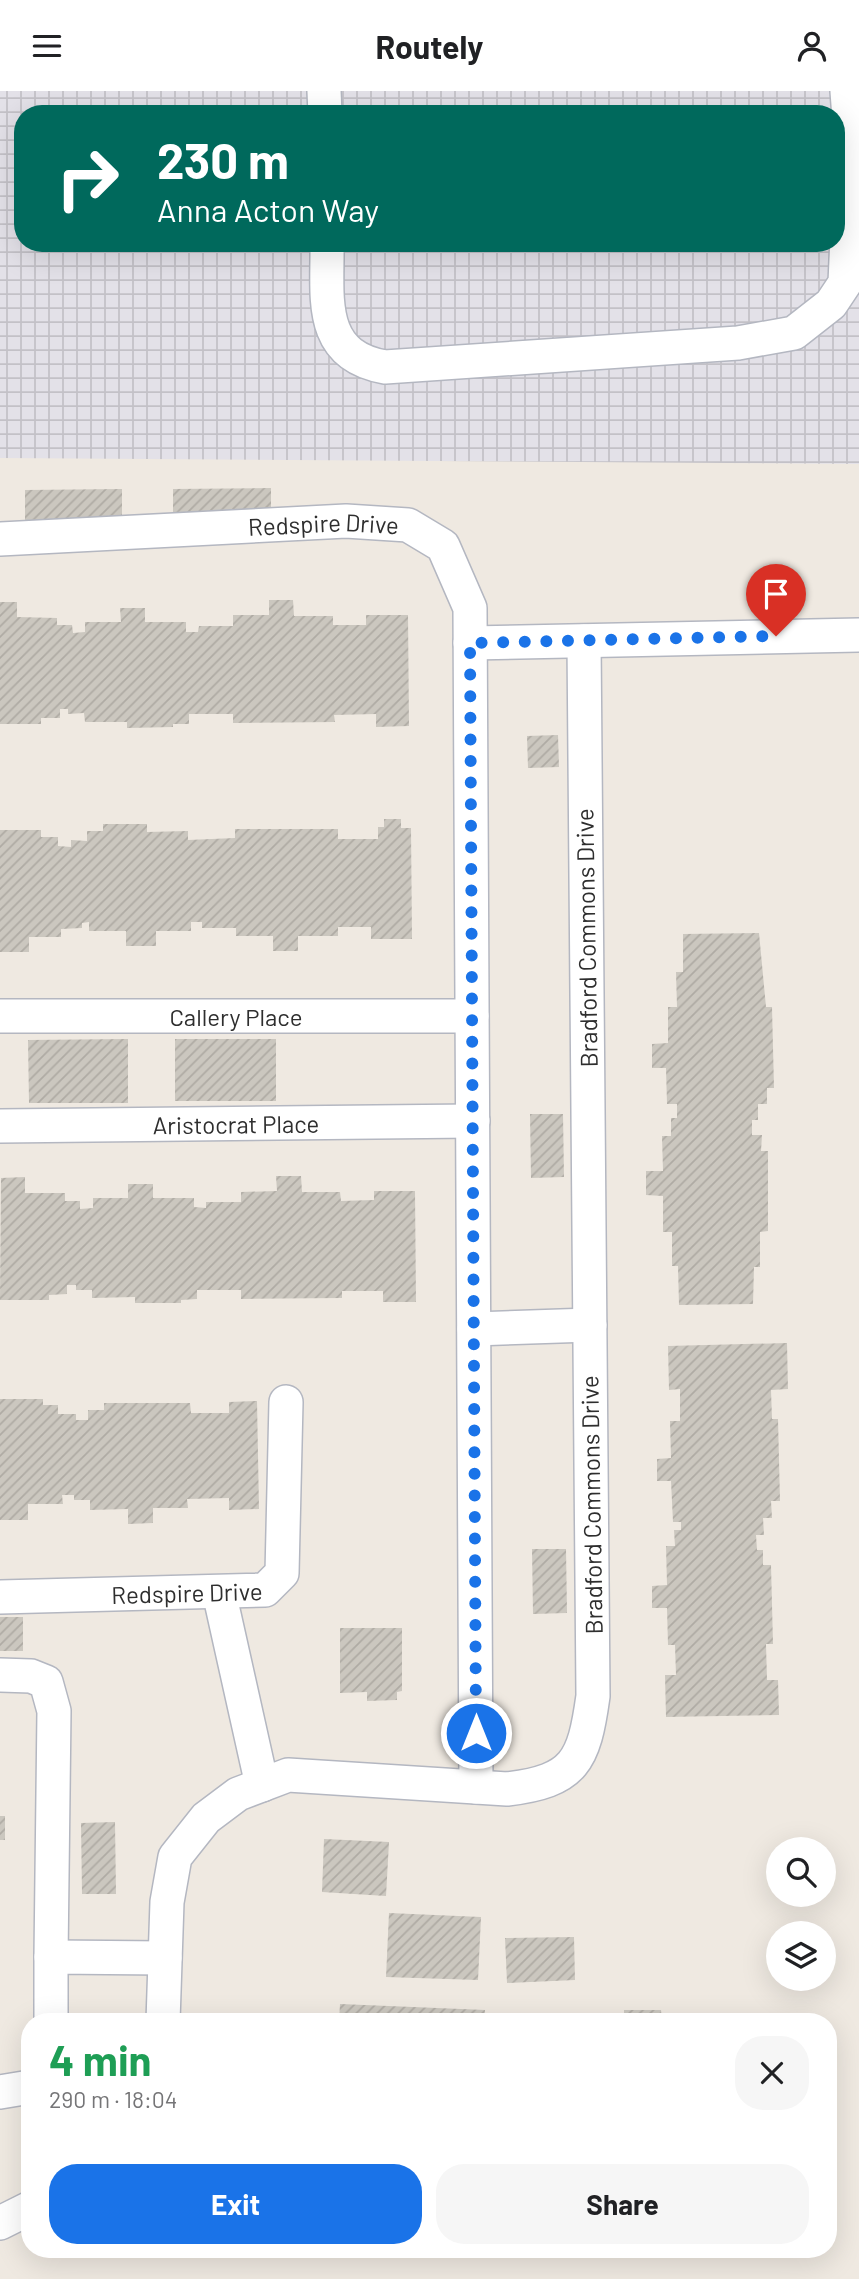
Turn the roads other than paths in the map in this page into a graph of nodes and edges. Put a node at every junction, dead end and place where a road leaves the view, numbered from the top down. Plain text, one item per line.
1 (846, 91) edge
2 (327, 252) edge
3 (0, 540) edge
4 (859, 635) edge
5 (584, 641) junction
6 (470, 643) junction
7 (0, 1016) edge
8 (472, 1016) junction
9 (473, 1121) junction
10 (0, 1126) edge
11 (590, 1325) junction
12 (474, 1329) junction
13 (286, 1402) dead end
14 (219, 1593) junction
15 (0, 1597) edge
16 (0, 1675) edge
17 (262, 1785) junction
18 (476, 1787) junction
19 (51, 1957) junction
20 (165, 1958) junction
21 (51, 2013) edge
22 (163, 2013) edge
23 (21, 2088) edge
24 (0, 2092) edge
25 (21, 2212) edge
26 (0, 2223) edge

1 - 2 street
3 - 6 street, Redspire Drive
4 - 5 street
5 - 6 street
5 - 11 street, Bradford Commons Drive
6 - 8 street, Redspire Drive
7 - 8 street, Callery Place
8 - 9 street, Redspire Drive
9 - 10 street, Aristocrat Place
9 - 12 street, Redspire Drive
11 - 12 street
11 - 18 street, Bradford Commons Drive
12 - 18 street, Redspire Drive
13 - 14 street, Redspire Drive
14 - 15 street, Redspire Drive
14 - 17 street
16 - 19 street
17 - 18 street, Bradford Commons Drive
17 - 20 street, Bradford Commons Drive
19 - 20 street
19 - 21 street
20 - 22 street, Bradford Commons Drive
23 - 24 street
25 - 26 street

